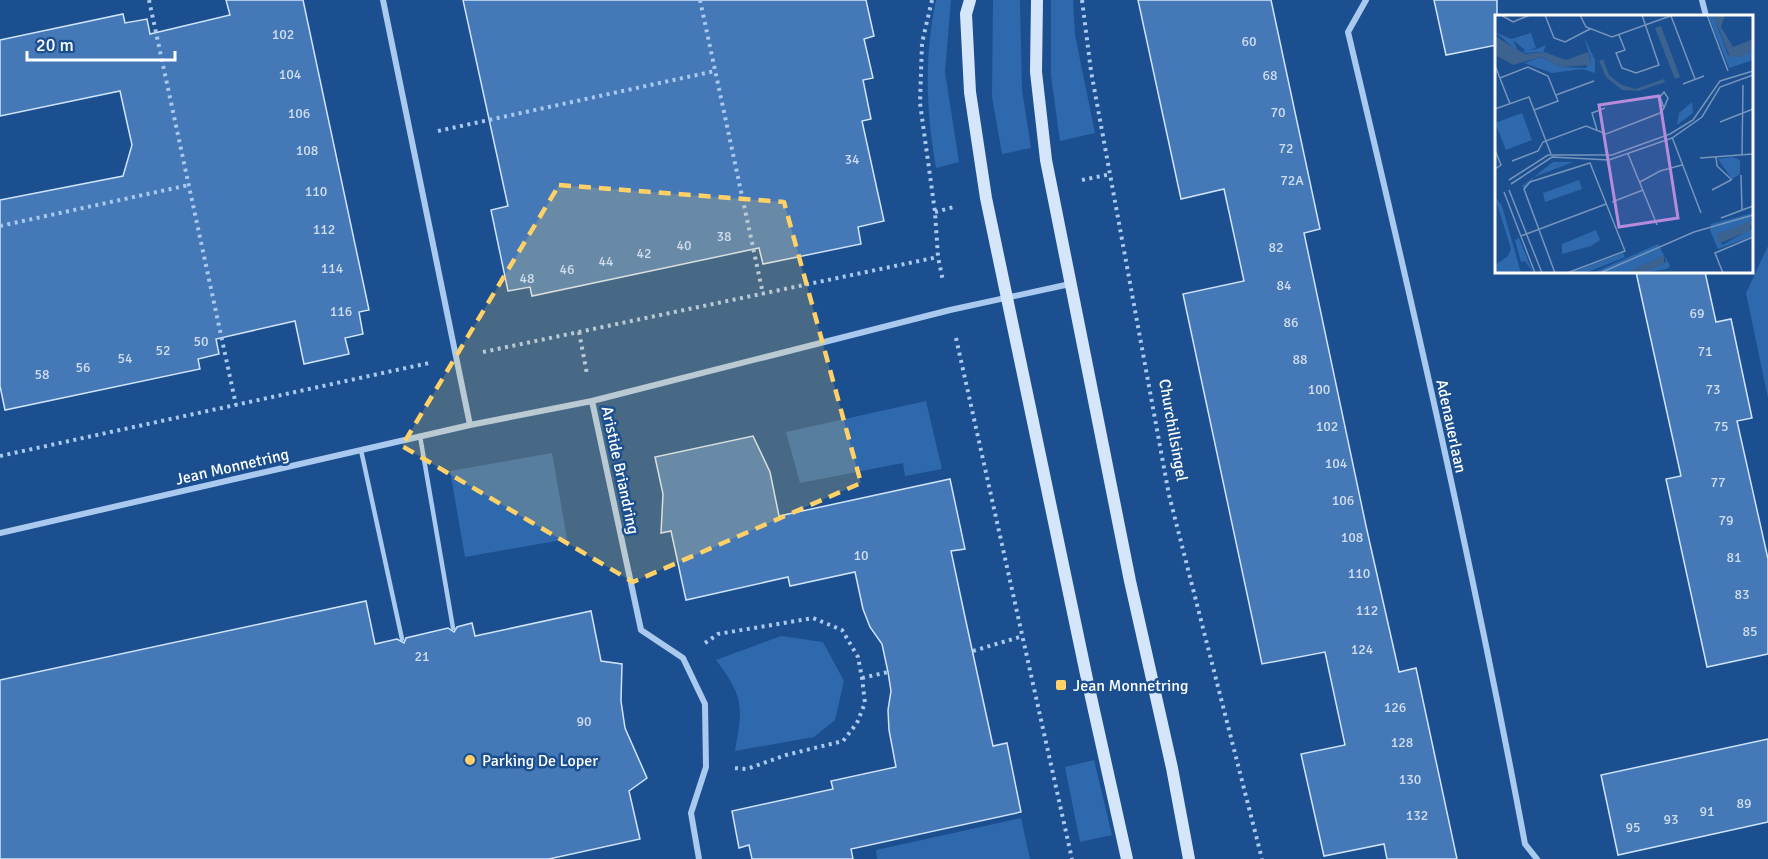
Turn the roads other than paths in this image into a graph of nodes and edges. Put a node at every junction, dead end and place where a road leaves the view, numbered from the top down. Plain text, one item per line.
1 (383, 0) edge
2 (970, 0) edge
3 (1036, 0) edge
4 (1365, 0) edge
5 (1702, 0) edge
6 (1706, 15) edge
7 (1070, 284) junction
8 (1008, 297) junction
9 (592, 401) junction
10 (470, 425) junction
11 (420, 436) junction
12 (361, 450) junction
13 (0, 532) edge
14 (453, 628) dead end
15 (402, 639) dead end
16 (699, 859) edge
17 (1127, 859) edge
18 (1189, 859) edge
19 (1537, 859) edge

1 - 10 street
2 - 8 street
3 - 7 street
4 - 19 street, Adenauerlaan
5 - 6 street
7 - 8 street, Aristide Briandring
7 - 18 street
8 - 9 street, Aristide Briandring
8 - 17 street
9 - 10 street, Jean Monnetring
9 - 16 street, Aristide Briandring
10 - 11 street, Jean Monnetring
11 - 12 street, Jean Monnetring
11 - 14 lane
12 - 13 street, Jean Monnetring
12 - 15 lane

